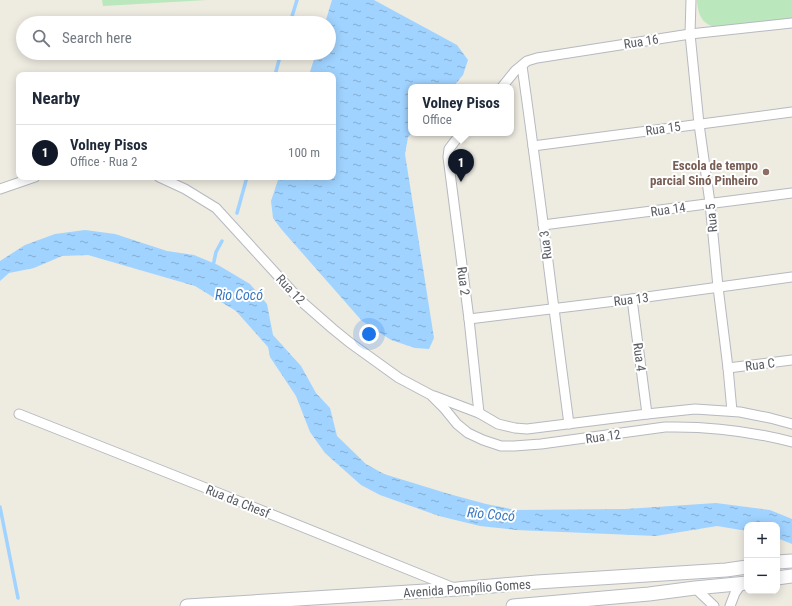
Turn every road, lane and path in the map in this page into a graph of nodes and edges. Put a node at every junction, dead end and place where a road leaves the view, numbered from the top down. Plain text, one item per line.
1 (691, 0) edge
2 (792, 23) edge
3 (690, 34) junction
4 (522, 66) junction
5 (505, 84) edge
6 (792, 112) edge
7 (699, 124) junction
8 (460, 136) edge
9 (533, 146) junction
10 (27, 180) edge
11 (166, 180) edge
12 (0, 189) edge
13 (792, 192) edge
14 (710, 203) junction
15 (543, 225) junction
16 (792, 277) edge
17 (718, 287) junction
18 (632, 299) junction
19 (553, 309) junction
20 (469, 319) junction
21 (792, 360) edge
22 (728, 368) junction
23 (431, 395) junction
24 (732, 411) junction
25 (479, 413) junction
26 (19, 414) dead end
27 (647, 414) junction
28 (569, 424) junction
29 (792, 424) edge
30 (792, 442) edge
31 (792, 561) edge
32 (780, 562) edge
33 (744, 567) edge
34 (792, 576) edge
35 (780, 578) edge
36 (744, 583) edge
37 (695, 588) junction
38 (457, 589) junction
39 (528, 605) edge
40 (187, 606) edge
41 (513, 606) edge
42 (714, 606) edge
43 (730, 606) edge

1 - 3 street, Rua 5
2 - 3 street, Rua 16
3 - 4 street, Rua 16
3 - 7 street, Rua 5
4 - 5 street, Rua 16
4 - 9 street, Rua 3
6 - 7 street, Rua 15
7 - 9 street, Rua 15
7 - 14 street, Rua 5
8 - 20 street, Rua 2
9 - 15 street, Rua 3
10 - 12 street
11 - 23 street, Rua 12
13 - 14 street, Rua 14
14 - 15 street, Rua 14
14 - 17 street, Rua 5
15 - 19 street, Rua 3
16 - 17 street, Rua 13
17 - 18 street, Rua 13
17 - 22 street, Rua 5
18 - 19 street, Rua 13
18 - 27 street, Rua 4
19 - 20 street, Rua 13
19 - 28 street, Rua 3
20 - 25 street, Rua 2
21 - 22 street, Rua C
22 - 24 street, Rua 5
23 - 25 street, Rua 12
23 - 30 street, Rua 12
24 - 27 street, Rua 12
24 - 29 street, Rua 12
25 - 28 street, Rua 12
26 - 38 street, Rua da Chesf
27 - 28 street, Rua 12
31 - 32 main road
33 - 38 main road, Avenida Pompílio Gomes
34 - 35 main road
36 - 37 main road, Avenida Pompílio Gomes
36 - 43 street
37 - 39 main road, Avenida Pompílio Gomes
37 - 42 street
38 - 40 main road, Avenida Pompílio Gomes
39 - 41 main road, Avenida Pompílio Gomes

